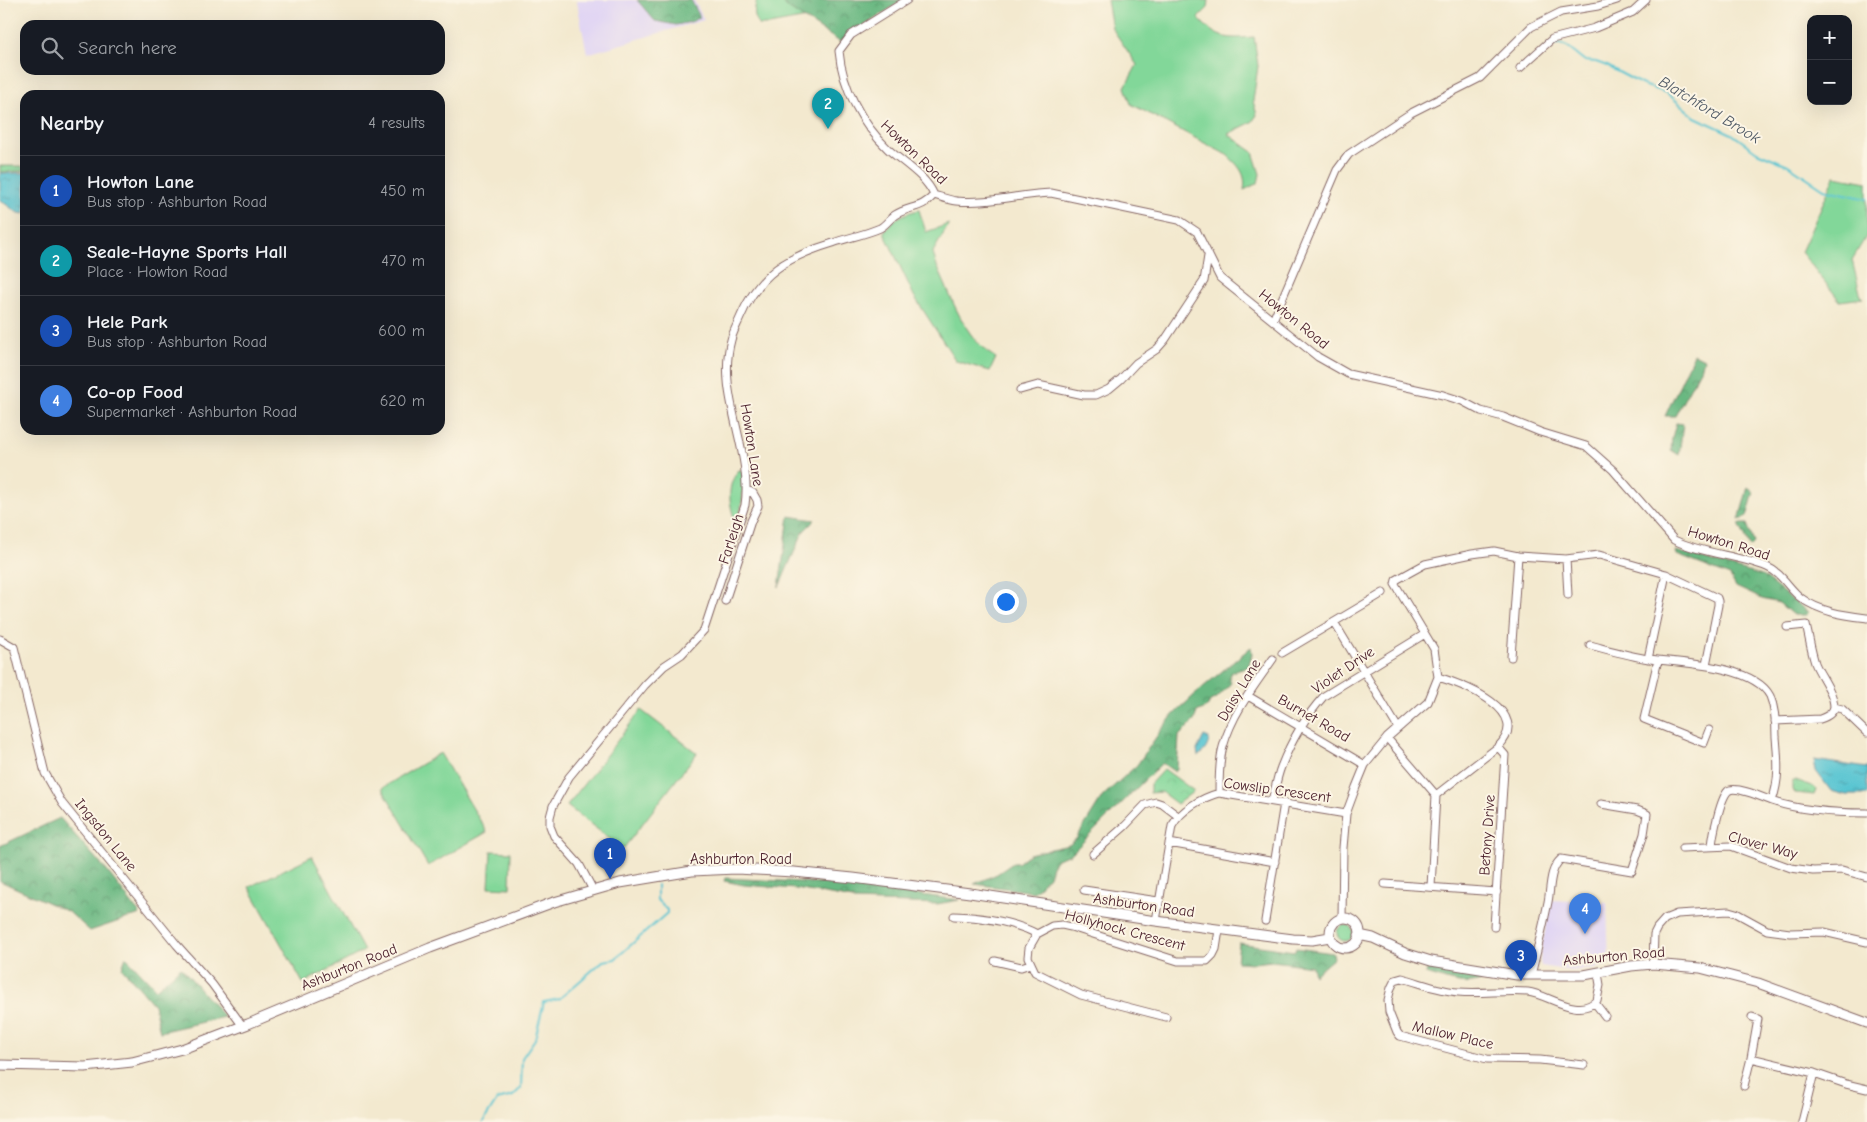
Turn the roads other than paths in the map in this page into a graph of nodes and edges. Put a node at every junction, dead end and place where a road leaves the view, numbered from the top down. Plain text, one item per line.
1 (907, 0) edge
2 (1618, 0) edge
3 (1646, 0) edge
4 (1520, 68) dead end
5 (934, 194) junction
6 (1208, 256) junction
7 (1220, 278) junction
8 (1204, 281) junction
9 (1273, 320) junction
10 (1020, 390) dead end
11 (747, 490) junction
12 (1518, 556) junction
13 (1566, 559) junction
14 (1666, 574) junction
15 (1382, 593) dead end
16 (1568, 596) dead end
17 (725, 602) dead end
18 (1867, 618) edge
19 (1334, 622) junction
20 (1787, 627) dead end
21 (1425, 634) junction
22 (0, 639) edge
23 (1590, 645) dead end
24 (1282, 653) dead end
25 (1511, 657) dead end
26 (1273, 659) dead end
27 (1648, 659) junction
28 (1658, 660) junction
29 (1706, 665) junction
30 (1363, 672) junction
31 (1438, 677) junction
32 (1248, 696) junction
33 (1834, 707) junction
34 (1775, 721) junction
35 (1301, 726) junction
36 (1398, 728) junction
37 (1709, 730) dead end
38 (1867, 733) edge
39 (1387, 738) junction
40 (1498, 747) junction
41 (1365, 765) junction
42 (1219, 793) junction
43 (1436, 795) junction
44 (1272, 801) junction
45 (1772, 801) junction
46 (1284, 803) junction
47 (1601, 804) dead end
48 (1867, 813) edge
49 (1346, 814) junction
50 (1178, 816) junction
51 (1170, 843) junction
52 (1712, 846) junction
53 (1682, 848) dead end
54 (1093, 854) dead end
55 (1275, 862) junction
56 (1867, 877) edge
57 (1385, 884) dead end
58 (1431, 888) junction
59 (593, 890) junction
60 (1084, 890) dead end
61 (1497, 892) junction
62 (1158, 901) junction
63 (954, 916) dead end
64 (1342, 918) junction
65 (1156, 921) junction
66 (1265, 921) dead end
67 (1494, 927) dead end
68 (1219, 930) junction
69 (1037, 934) junction
70 (1359, 935) junction
71 (1330, 937) junction
72 (1867, 942) edge
73 (995, 961) dead end
74 (1030, 964) junction
75 (1653, 964) junction
76 (1598, 973) junction
77 (1531, 975) junction
78 (1594, 1003) junction
79 (1605, 1016) dead end
80 (1166, 1017) dead end
81 (1752, 1017) dead end
82 (1867, 1023) edge
83 (242, 1025) junction
84 (1751, 1058) junction
85 (0, 1065) edge
86 (1584, 1065) dead end
87 (1814, 1073) junction
88 (1744, 1086) dead end
89 (1867, 1088) edge
90 (1802, 1122) edge

1 - 5 street, Howton Road
2 - 9 street
3 - 4 street
5 - 6 street, Howton Road
5 - 11 street, Howton Lane
6 - 7 street, Howton Road
6 - 8 street
7 - 8 street
7 - 9 street, Howton Road
8 - 10 street
9 - 18 street, Howton Road
11 - 17 street, Farleigh
11 - 59 street, Howton Lane
12 - 13 street
12 - 21 street
12 - 25 street
13 - 14 street
13 - 16 street
14 - 27 street
14 - 29 street
15 - 19 street, Daisy Lane
19 - 24 street, Daisy Lane
19 - 30 street
20 - 33 street
21 - 30 street, Violet Drive
21 - 31 street
22 - 83 street, Ingsdon Lane
23 - 27 street
26 - 32 street, Daisy Lane
27 - 28 street
28 - 29 street
28 - 37 street
29 - 34 street
30 - 35 street, Violet Drive
30 - 36 street
31 - 36 street
31 - 40 street
32 - 35 street, Burnet Road
32 - 42 street, Daisy Lane
33 - 34 street
33 - 38 street
34 - 45 street
35 - 41 street, Burnet Road
35 - 44 street, Violet Drive
36 - 39 street
39 - 41 street
39 - 43 street
40 - 43 street
40 - 61 street, Betony Drive
41 - 49 street
42 - 44 street, Cowslip Crescent
42 - 50 street, Cowslip Crescent
43 - 58 street
44 - 46 street, Cowslip Crescent
45 - 48 street
45 - 52 street
46 - 49 street, Cowslip Crescent
46 - 55 street
47 - 77 street
49 - 64 street
50 - 51 street
50 - 54 street
51 - 55 street
51 - 62 street
52 - 53 street, Clover Way
52 - 56 street, Clover Way
55 - 66 street
57 - 58 street
58 - 61 street
59 - 65 main road, Ashburton Road
59 - 83 main road, Ashburton Road
60 - 62 street
61 - 67 street, Betony Drive
62 - 65 street
63 - 69 street
64 - 70 main road
64 - 71 main road
65 - 68 main road, Ashburton Road
68 - 69 street, Hollyhock Crescent
68 - 71 main road, Ashburton Road
69 - 74 street
70 - 71 main road
70 - 77 main road, Ashburton Road
72 - 75 street
73 - 74 street
74 - 80 street
75 - 76 main road, Ashburton Road
75 - 82 main road, Ashburton Road
76 - 77 main road, Ashburton Road
76 - 78 street
78 - 79 street
78 - 86 street, Mallow Place
81 - 84 street
83 - 85 main road, Ashburton Road
84 - 87 street
84 - 88 street
87 - 89 street
87 - 90 street

